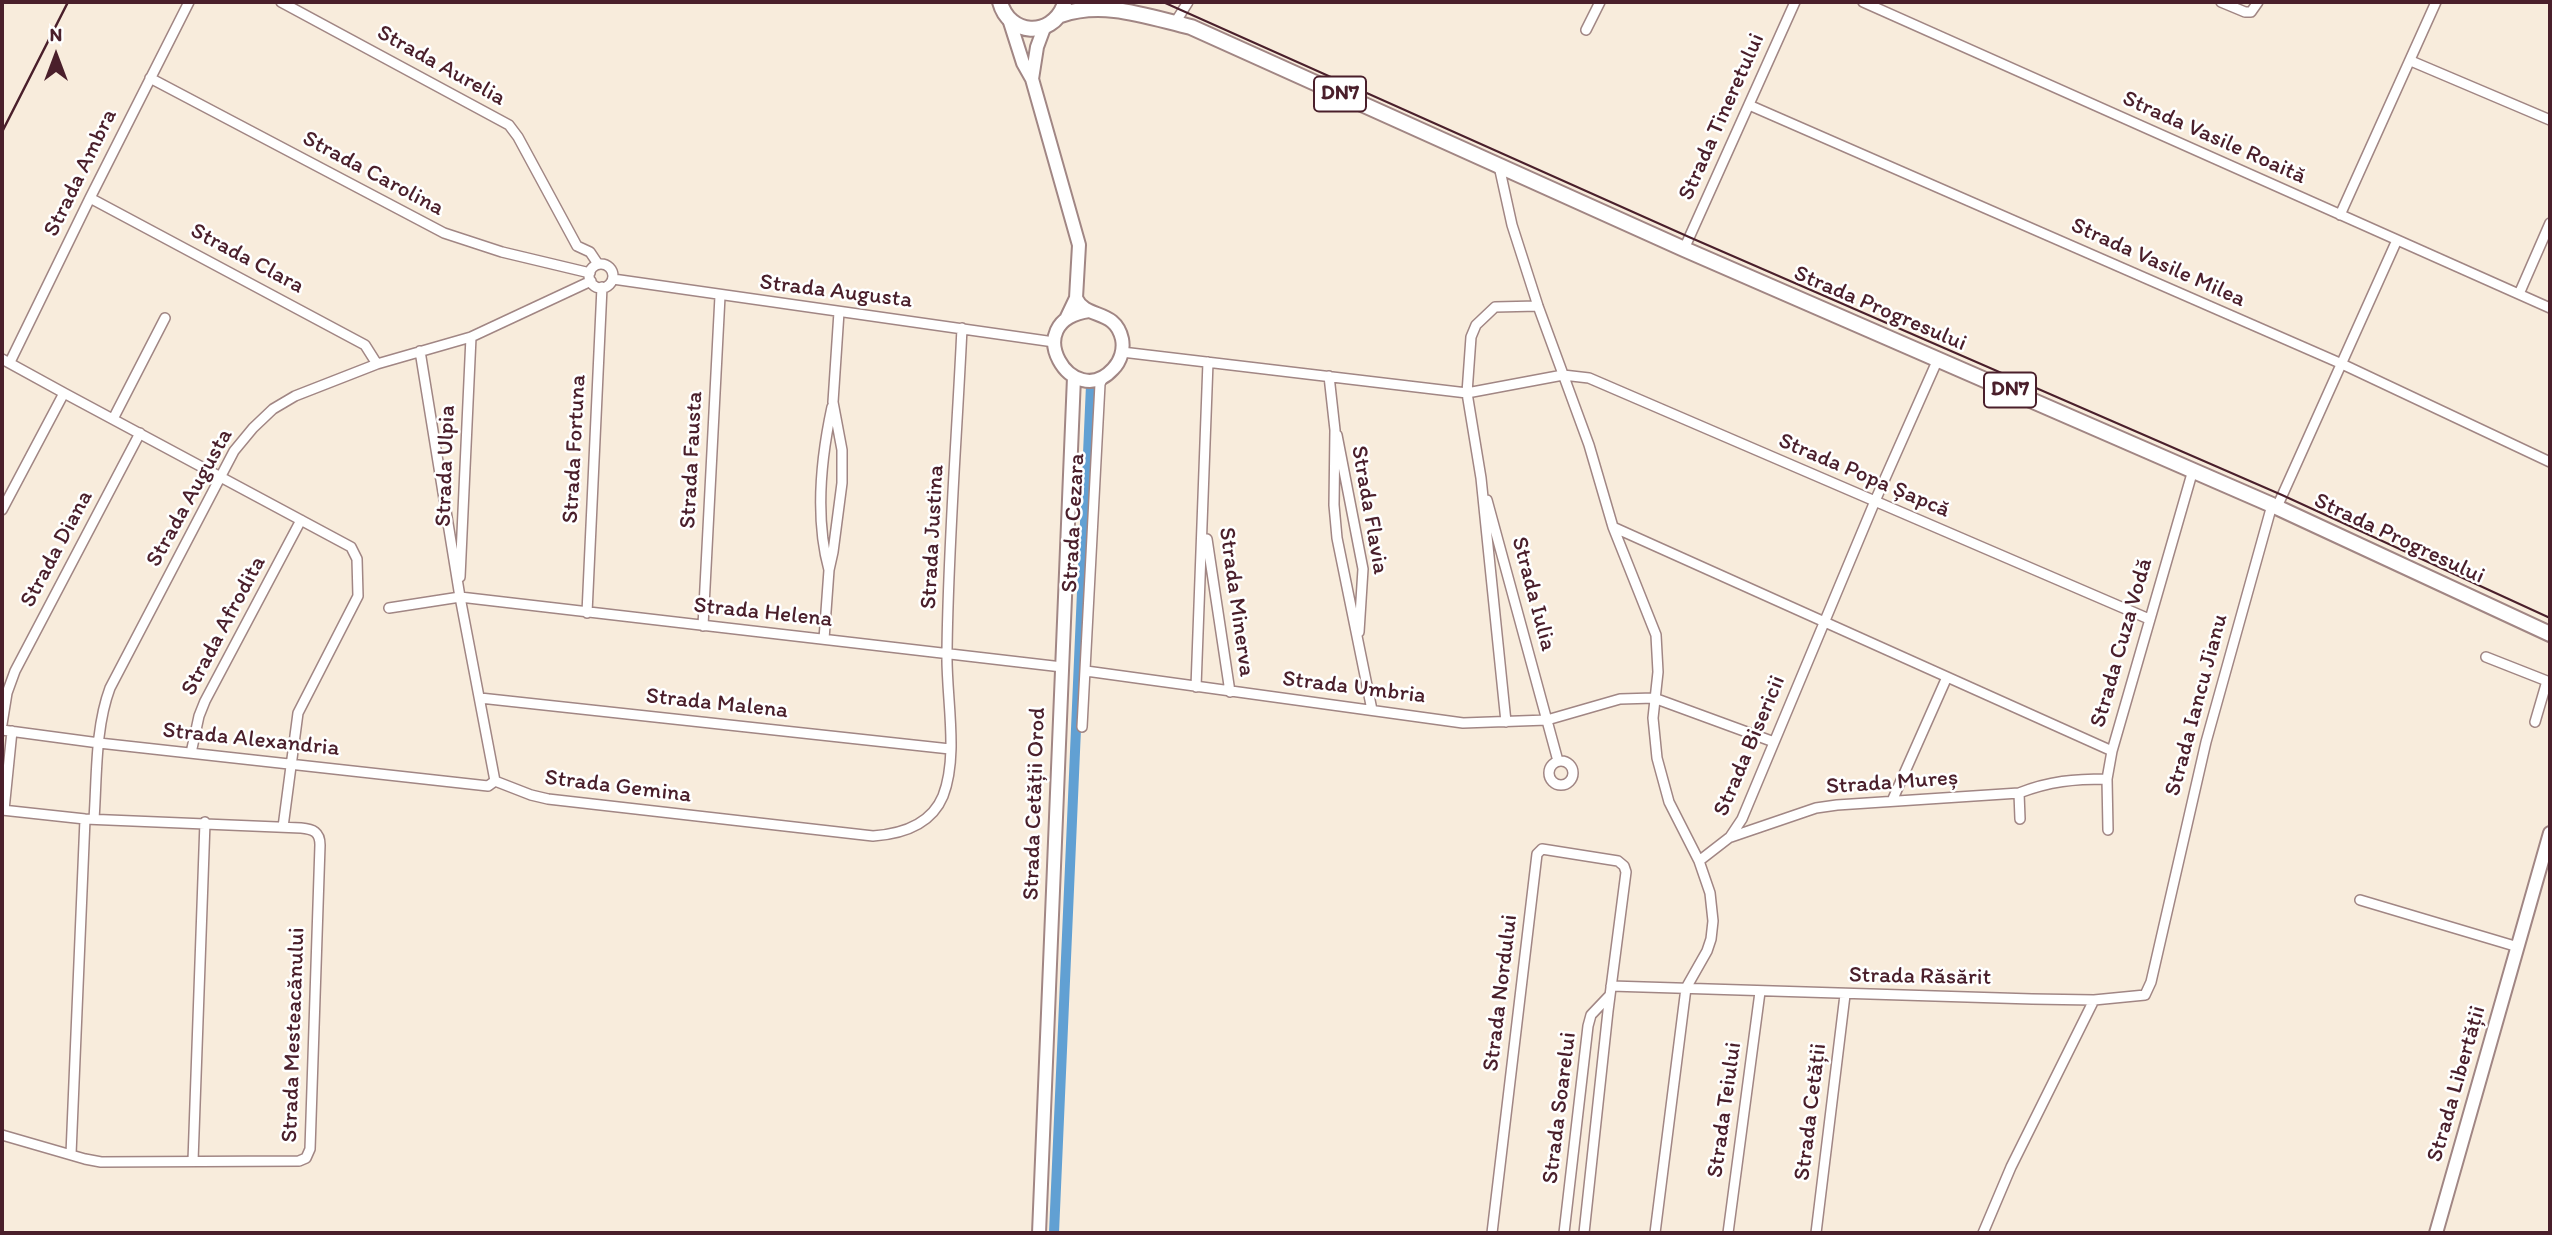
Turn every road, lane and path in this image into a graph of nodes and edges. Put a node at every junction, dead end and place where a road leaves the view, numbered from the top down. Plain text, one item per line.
1 (189, 2) edge
2 (281, 2) edge
3 (1000, 2) edge
4 (1131, 2) edge
5 (1188, 2) edge
6 (1600, 2) edge
7 (1795, 2) edge
8 (1863, 2) edge
9 (2221, 2) edge
10 (2258, 2) edge
11 (2436, 2) edge
12 (1063, 8) edge
13 (1009, 19) junction
14 (1184, 22) junction
15 (1044, 27) junction
16 (1586, 30) dead end
17 (2411, 61) junction
18 (150, 78) junction
19 (1032, 79) junction
20 (1749, 105) junction
21 (2550, 120) edge
22 (1499, 166) junction
23 (90, 198) junction
24 (2340, 215) junction
25 (2550, 223) edge
26 (2397, 240) junction
27 (1684, 249) junction
28 (598, 264) junction
29 (591, 277) junction
30 (612, 279) junction
31 (602, 287) junction
32 (2519, 294) junction
33 (720, 296) junction
34 (1076, 298) junction
35 (1538, 306) junction
36 (2550, 308) edge
37 (1089, 311) junction
38 (839, 312) junction
39 (165, 318) dead end
40 (1066, 319) junction
41 (962, 328) junction
42 (471, 337) junction
43 (1054, 342) junction
44 (420, 351) junction
45 (1122, 352) junction
46 (1938, 359) junction
47 (6, 361) edge
48 (1208, 362) junction
49 (377, 364) junction
50 (2342, 364) junction
51 (1563, 375) junction
52 (1329, 376) junction
53 (1074, 377) junction
54 (1103, 377) junction
55 (64, 393) junction
56 (1467, 393) junction
57 (833, 402) junction
58 (113, 419) junction
59 (1335, 430) junction
60 (140, 433) junction
61 (2550, 463) edge
62 (2193, 470) junction
63 (220, 477) junction
64 (1481, 478) junction
65 (1875, 501) junction
66 (2274, 506) junction
67 (2, 510) edge
68 (1204, 517) junction
69 (301, 520) junction
70 (1613, 527) junction
71 (828, 570) junction
72 (460, 597) junction
73 (389, 608) dead end
74 (587, 613) junction
75 (2148, 619) junction
76 (1824, 622) junction
77 (703, 626) junction
78 (2550, 634) edge
79 (824, 639) junction
80 (1358, 639) junction
81 (947, 654) junction
82 (2486, 657) dead end
83 (1062, 667) junction
84 (1086, 671) junction
85 (1947, 677) junction
86 (2549, 682) edge
87 (1196, 687) junction
88 (1230, 692) junction
89 (480, 698) junction
90 (1654, 698) junction
91 (1372, 710) junction
92 (1547, 720) junction
93 (1506, 722) junction
94 (2535, 722) dead end
95 (2, 724) edge
96 (1082, 727) dead end
97 (7, 731) edge
98 (1774, 742) junction
99 (99, 743) junction
100 (950, 749) junction
101 (2112, 751) junction
102 (191, 753) junction
103 (1558, 761) dead end
104 (291, 764) junction
105 (2107, 779) junction
106 (495, 780) junction
107 (2019, 793) junction
108 (1892, 801) junction
109 (3, 810) edge
110 (90, 819) junction
111 (2020, 819) dead end
112 (205, 822) junction
113 (284, 827) junction
114 (2108, 830) dead end
115 (2550, 833) edge
116 (1730, 837) junction
117 (1699, 861) junction
118 (1626, 872) joint
119 (2360, 900) dead end
120 (2164, 916) joint
121 (2518, 947) junction
122 (1686, 988) junction
123 (1611, 991) junction
124 (1760, 992) junction
125 (1845, 995) junction
126 (2094, 1000) junction
127 (2, 1135) edge
128 (71, 1154) junction
129 (192, 1161) junction
130 (1039, 1233) edge
131 (1492, 1233) edge
132 (1564, 1233) edge
133 (1584, 1233) edge
134 (1655, 1233) edge
135 (1728, 1233) edge
136 (1816, 1233) edge
137 (1983, 1233) edge
138 (2436, 1233) edge

1 - 18 street, Strada Ambra
2 - 28 street, Strada Aurelia
3 - 13 main road
4 - 14 main road, Strada Progresului / DN7
5 - 14 street
6 - 16 street
7 - 20 street, Strada Tineretului
8 - 24 street, Strada Vasile Roaită
9 - 10 street
11 - 17 street
12 - 14 main road, Strada Progresului / DN7
12 - 15 main road, DN7
13 - 15 main road
13 - 19 street
14 - 22 main road, Strada Progresului / DN7
15 - 19 street
17 - 21 street
17 - 24 street
18 - 23 street, Strada Ambra
18 - 29 street, Strada Carolina
19 - 34 street
20 - 27 street, Strada Tineretului
20 - 50 street, Strada Vasile Milea
22 - 27 main road, Strada Progresului / DN7
22 - 35 street
23 - 47 street, Strada Ambra
23 - 49 street, Strada Clara
24 - 26 street, Strada Vasile Roaită
25 - 32 street
26 - 32 street, Strada Vasile Roaită
26 - 50 street, Strada Iancu Jianu
27 - 46 main road, Strada Progresului / DN7
28 - 29 street
28 - 30 street
29 - 31 street
29 - 42 street, Strada Augusta
30 - 31 street
30 - 33 street, Strada Augusta
31 - 74 street, Strada Fortuna
32 - 36 street, Strada Vasile Roaită
33 - 38 street, Strada Augusta
33 - 77 street, Strada Fausta
34 - 37 street
34 - 40 street
35 - 51 street
35 - 56 street, Strada Iulia
37 - 40 street
37 - 45 street
38 - 41 street, Strada Augusta
38 - 57 street
39 - 58 street
40 - 43 street
41 - 43 street, Strada Augusta
41 - 81 street, Strada Justina
42 - 44 street, Strada Augusta
42 - 72 street, Strada Ulpia
43 - 53 street
44 - 49 street, Strada Augusta
44 - 72 street
45 - 48 street
45 - 54 street
46 - 62 main road, Strada Progresului / DN7
46 - 65 street, Strada Bisericii
47 - 55 street
48 - 52 street
48 - 68 street, Strada Minerva
49 - 63 street, Strada Augusta
50 - 61 street, Strada Vasile Milea
50 - 66 street, Strada Iancu Jianu
51 - 56 street
51 - 65 street, Strada Popa Șapcă
51 - 70 street
52 - 56 street
52 - 59 street, Strada Flavia
53 - 54 street
53 - 83 street, Strada Cetății Orod
54 - 84 street, Strada Cezara
55 - 58 street
55 - 67 street
56 - 64 street, Strada Iulia
57 - 71 street
57 - 71 street
58 - 60 street
59 - 80 street, Strada Flavia
59 - 80 street, Strada Flavia
60 - 63 street
60 - 95 street, Strada Diana
62 - 66 main road, Strada Progresului / DN7
62 - 75 street, Strada Cuza Vodă
63 - 69 street
63 - 99 street, Strada Augusta
64 - 92 street, Strada Iulia
64 - 93 street, Strada Iulia
65 - 75 street, Strada Popa Șapcă
65 - 76 street, Strada Bisericii
66 - 78 main road, Strada Progresului / DN7
66 - 120 street, Strada Iancu Jianu
68 - 87 street, Strada Minerva
68 - 88 street, Strada Minerva
69 - 102 street, Strada Afrodita
69 - 104 street
70 - 76 street
70 - 90 street
71 - 79 street
72 - 73 street, Strada Helena
72 - 74 street, Strada Helena
72 - 89 street
74 - 77 street, Strada Helena
75 - 101 street, Strada Cuza Vodă
76 - 85 street
76 - 98 street, Strada Bisericii
77 - 79 street, Strada Helena
79 - 81 street, Strada Helena
80 - 91 street, Strada Flavia
81 - 83 street, Strada Helena
81 - 100 street, Strada Justina
82 - 86 street
83 - 130 street, Strada Cetății Orod
84 - 87 street
84 - 96 street, Strada Cezara
85 - 101 street
85 - 108 street
86 - 94 street
87 - 88 street, Strada Umbria
88 - 91 street, Strada Umbria
89 - 100 street, Strada Malena
89 - 106 street
90 - 92 street, Strada Umbria
90 - 98 street
90 - 117 street
91 - 93 street, Strada Umbria
92 - 93 street, Strada Umbria
92 - 103 street, Strada Iulia
97 - 99 street, Strada Alexandria
97 - 109 street
98 - 116 street, Strada Bisericii
99 - 102 street, Strada Alexandria
99 - 110 street, Strada Augusta
100 - 106 street, Strada Gemina
101 - 105 street, Strada Cuza Vodă
102 - 104 street, Strada Alexandria
104 - 106 street, Strada Alexandria
104 - 113 street
105 - 107 street, Strada Mureș
105 - 114 street, Strada Cuza Vodă
107 - 108 street, Strada Mureș
107 - 111 street
108 - 116 street, Strada Mureș
109 - 110 street
110 - 112 street
110 - 128 street, Strada Augusta
112 - 113 street
112 - 129 street
113 - 129 street, Strada Mesteacănului
115 - 121 street, Strada Libertății
116 - 117 street, Strada Bisericii
117 - 122 street
118 - 123 street, Strada Soarelui
118 - 131 street, Strada Nordului
119 - 121 street
120 - 126 street, Strada Răsărit
121 - 138 street, Strada Libertății
122 - 123 street, Strada Răsărit
122 - 124 street, Strada Răsărit
122 - 134 street
123 - 132 street, Strada Soarelui
123 - 133 street, Strada Soarelui
124 - 125 street, Strada Răsărit
124 - 135 street, Strada Teiului
125 - 126 street, Strada Răsărit
125 - 136 street, Strada Cetății
126 - 137 street
127 - 128 street
128 - 129 street

